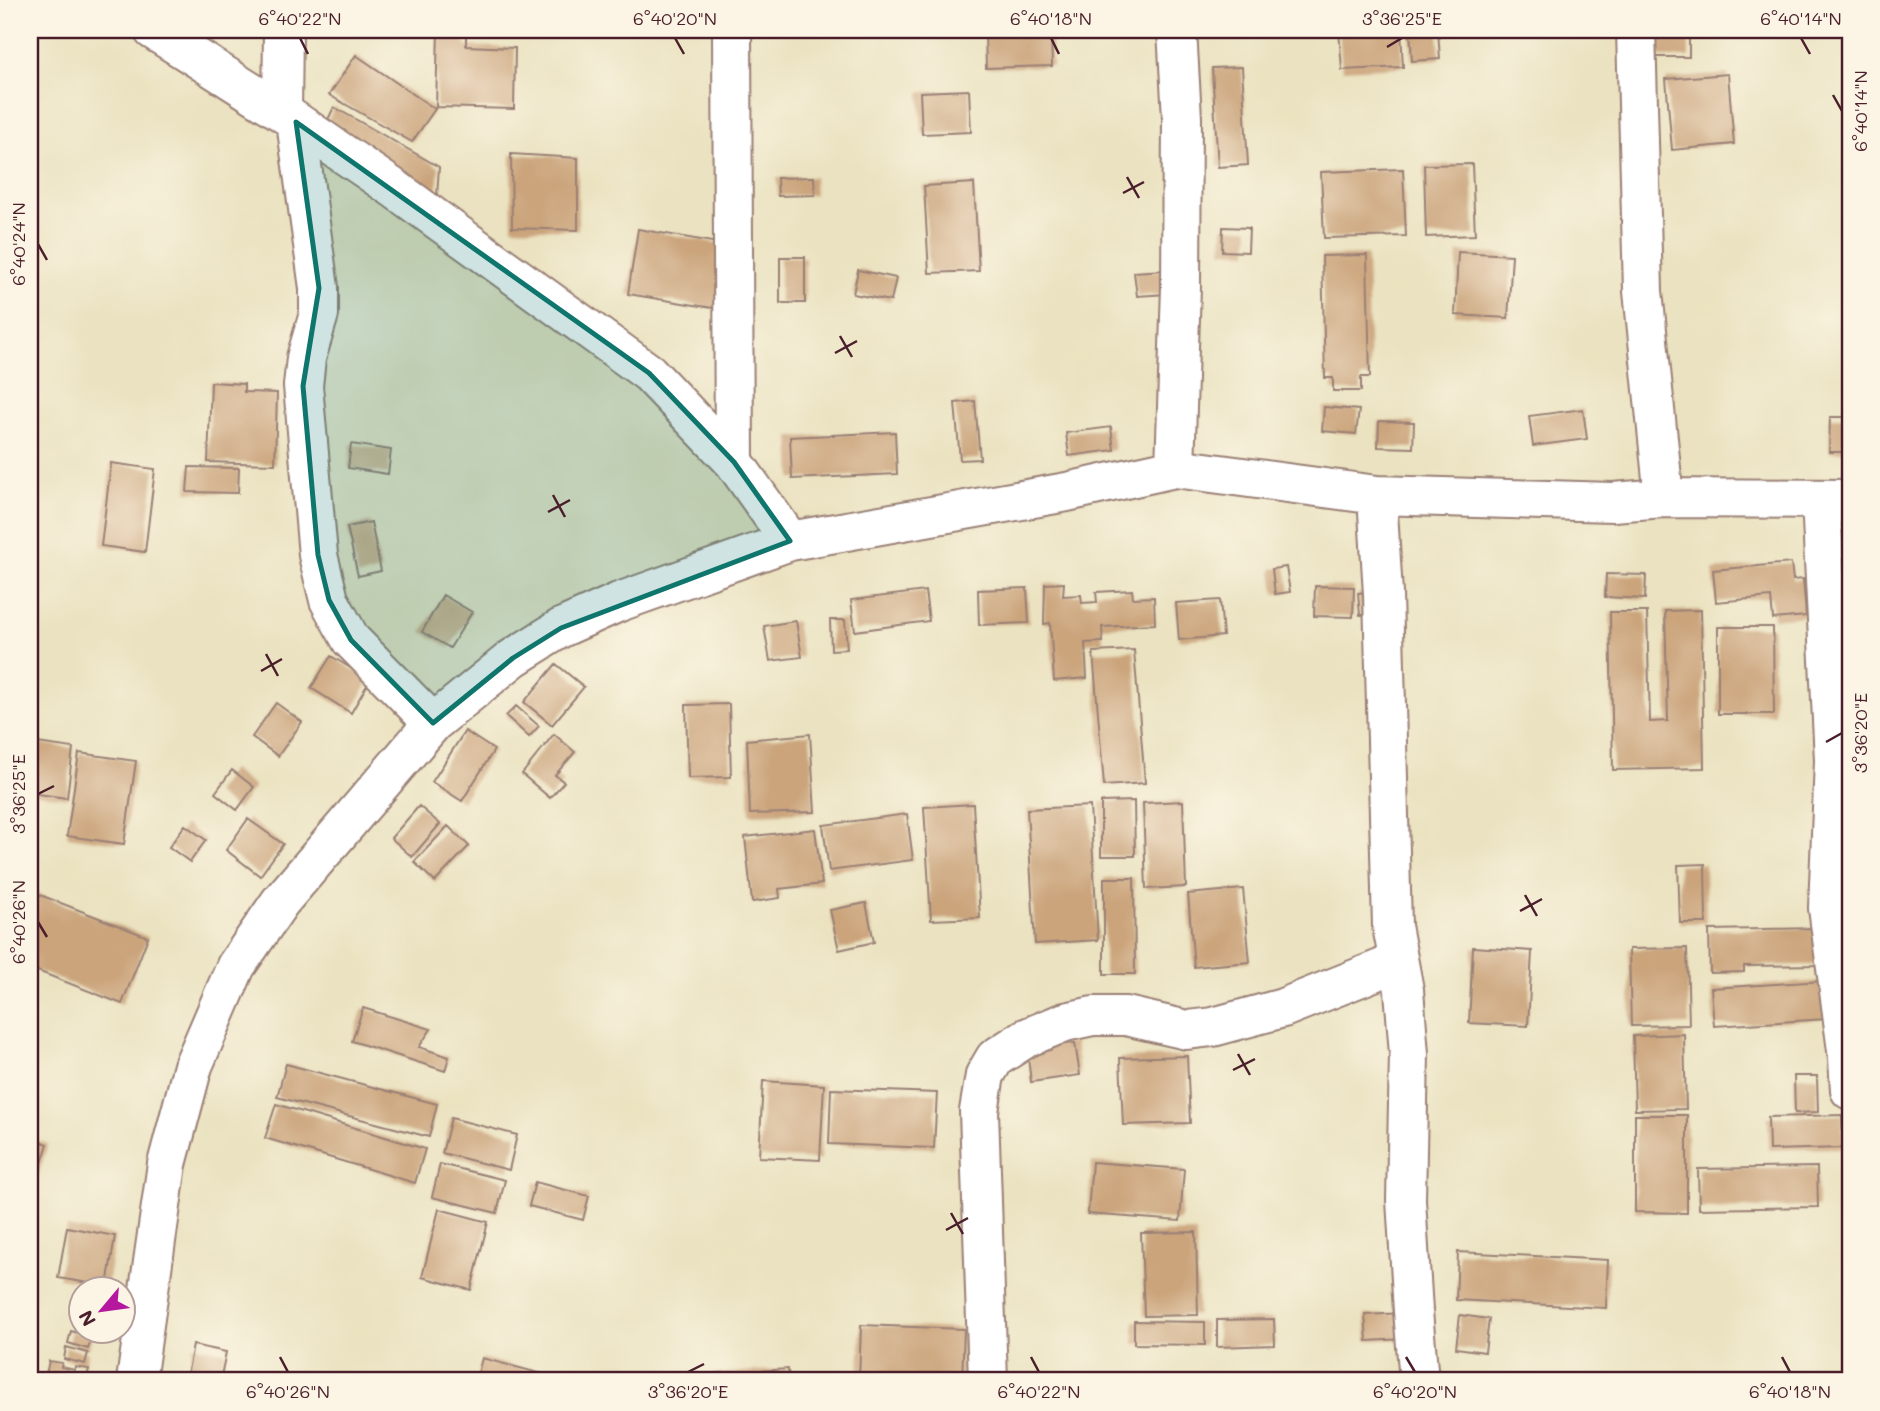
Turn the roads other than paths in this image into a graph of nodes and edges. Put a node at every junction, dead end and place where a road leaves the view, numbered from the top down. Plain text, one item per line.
1 (153, 30) edge
2 (284, 30) edge
3 (732, 30) edge
4 (1177, 30) edge
5 (1636, 30) edge
6 (289, 117) junction
7 (734, 462) junction
8 (1175, 468) junction
9 (1377, 495) junction
10 (1664, 498) junction
11 (1836, 500) edge
12 (790, 541) junction
13 (433, 723) junction
14 (1398, 962) junction
15 (1850, 1090) edge
16 (136, 1381) edge
17 (988, 1381) edge
18 (1419, 1381) edge

1 - 6 street
2 - 6 street
3 - 7 street
4 - 8 street
5 - 10 street
6 - 7 street
6 - 13 street
7 - 12 street
8 - 9 street
8 - 12 street
9 - 10 street
9 - 14 street
10 - 11 street
11 - 15 street
12 - 13 street
13 - 16 street
14 - 17 street
14 - 18 street

